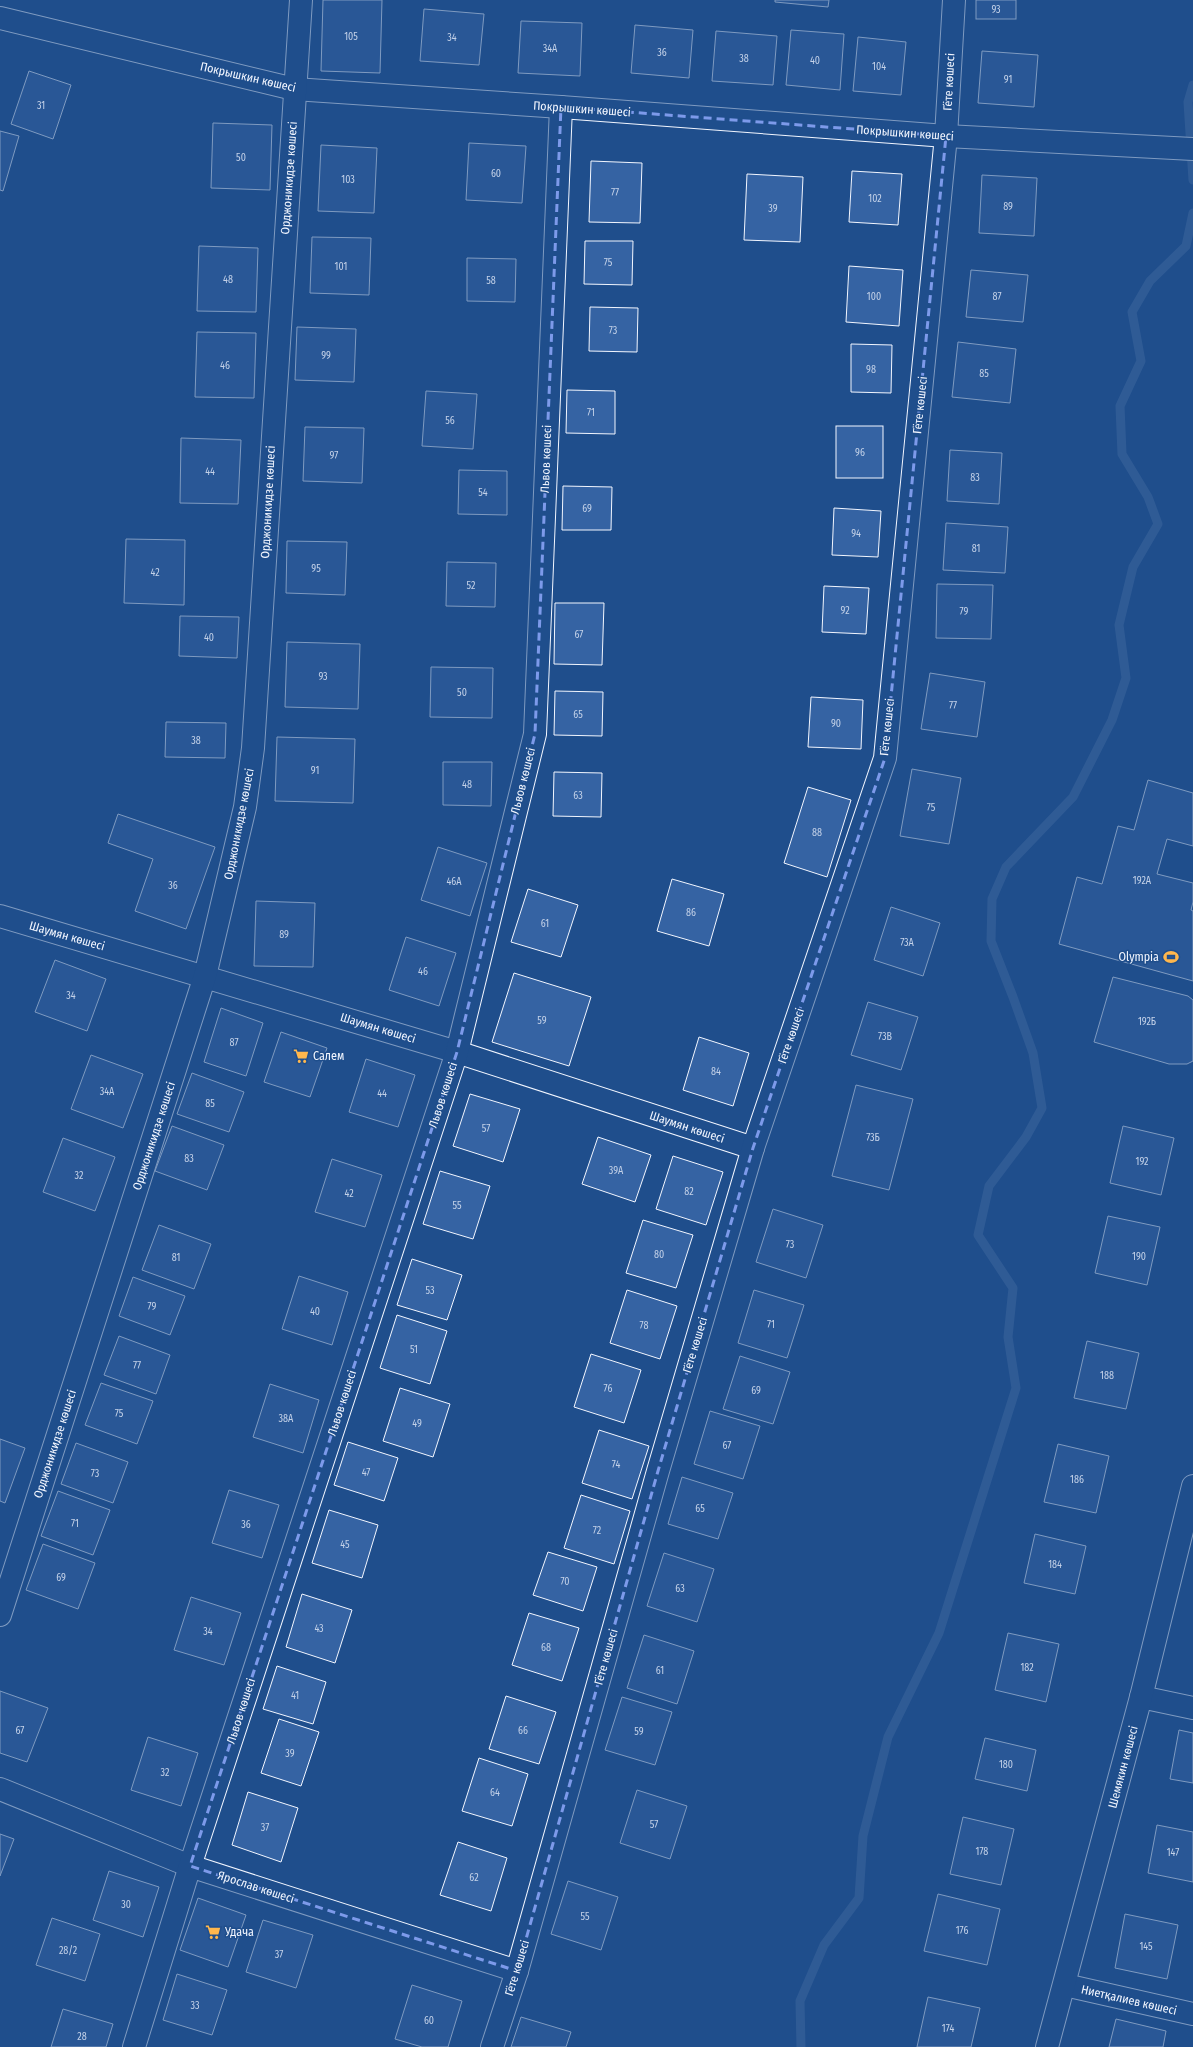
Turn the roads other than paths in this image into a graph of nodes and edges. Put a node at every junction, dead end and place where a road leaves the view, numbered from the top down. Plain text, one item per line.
1 (301, 0) edge
2 (954, 0) edge
3 (0, 18) edge
4 (294, 89) junction
5 (561, 107) junction
6 (946, 136) junction
7 (1182, 148) edge
8 (0, 916) edge
9 (205, 976) junction
10 (457, 1052) junction
11 (753, 1148) junction
12 (1193, 1486) edge
13 (0, 1614) edge
14 (1141, 1697) junction
15 (1193, 1708) edge
16 (0, 1789) edge
17 (190, 1866) junction
18 (517, 1972) junction
19 (1065, 1985) junction
20 (1193, 2014) edge
21 (134, 2047) edge
22 (492, 2047) edge
23 (1047, 2047) edge

1 - 4 street, Орджоникидзе көшесі
2 - 6 street, Гёте көшесі
3 - 4 street, Покрышкин көшесі
4 - 5 street, Покрышкин көшесі
4 - 9 street, Орджоникидзе көшесі
5 - 6 street, Покрышкин көшесі
5 - 10 street, Львов көшесі
6 - 7 street, Покрышкин көшесі
6 - 11 street, Гёте көшесі
8 - 9 street, Шаумян көшесі
9 - 10 street, Шаумян көшесі
9 - 13 street, Орджоникидзе көшесі
10 - 11 street, Шаумян көшесі
10 - 17 street, Львов көшесі
11 - 18 street, Гёте көшесі
12 - 14 street, Шемякин көшесі
14 - 15 street
14 - 19 street, Шемякин көшесі
16 - 17 street, Ярослав көшесі
17 - 18 street, Ярослав көшесі
17 - 21 street, Львов көшесі
18 - 22 street, Гёте көшесі
19 - 20 street, Ниетқалиев көшесі
19 - 23 street, Шемякин көшесі

